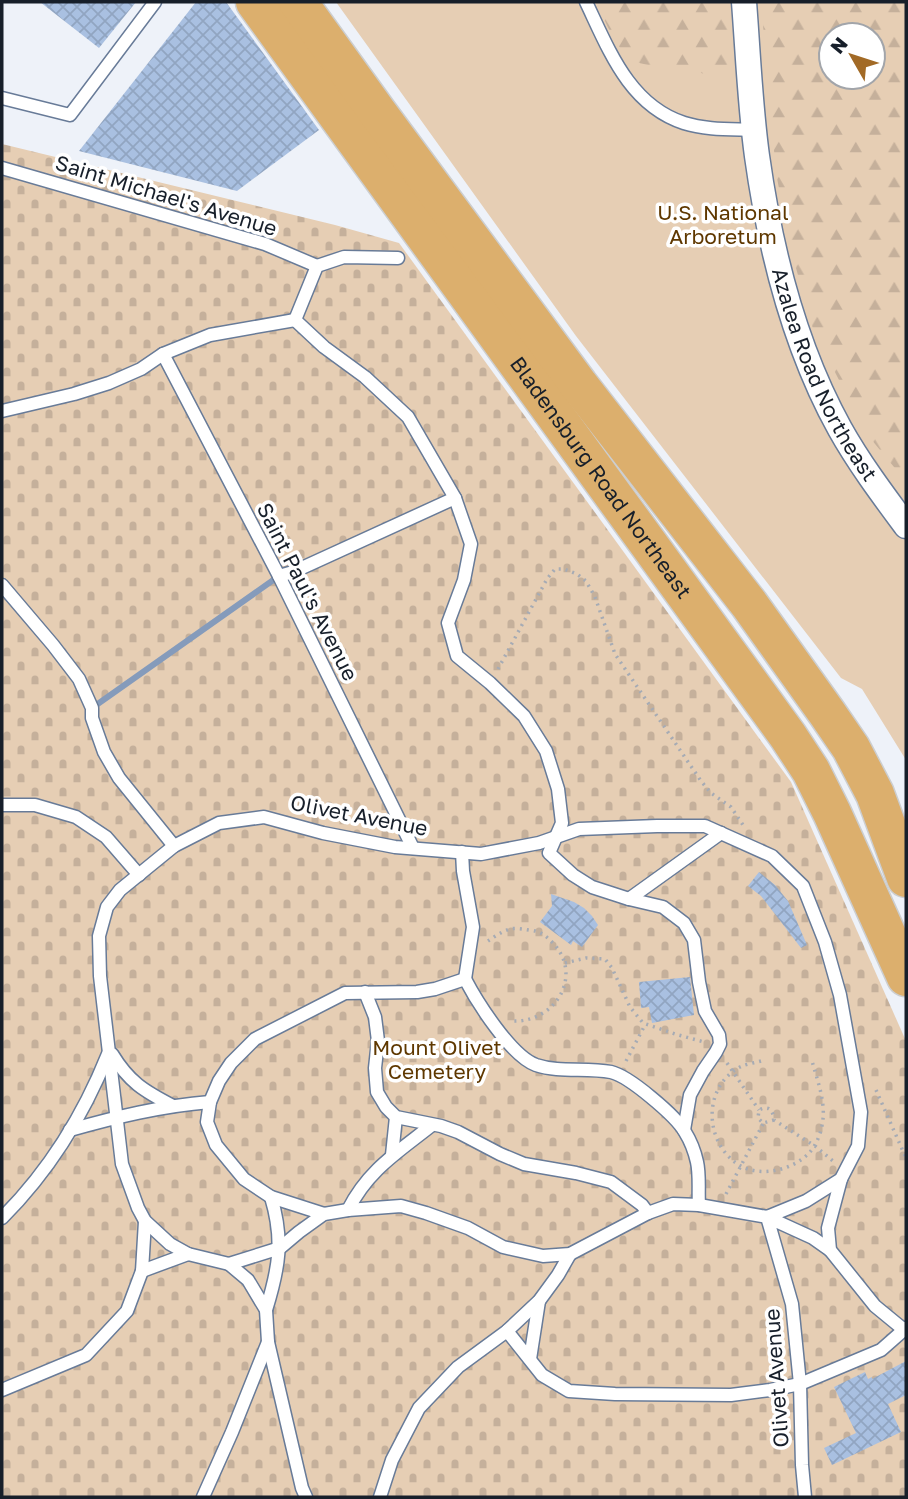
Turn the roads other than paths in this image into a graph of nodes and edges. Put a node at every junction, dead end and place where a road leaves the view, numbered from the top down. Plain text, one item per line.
1 (155, 2) edge
2 (255, 2) edge
3 (298, 2) edge
4 (586, 2) edge
5 (744, 2) edge
6 (2, 98) edge
7 (365, 124) junction
8 (754, 130) junction
9 (2, 168) edge
10 (398, 258) dead end
11 (317, 266) junction
12 (295, 320) junction
13 (163, 354) junction
14 (2, 411) edge
15 (455, 498) junction
16 (906, 526) edge
17 (279, 576) junction
18 (2, 585) edge
19 (2, 805) edge
20 (721, 833) junction
21 (556, 837) junction
22 (174, 846) junction
23 (413, 848) junction
24 (461, 852) junction
25 (139, 875) junction
26 (906, 878) edge
27 (629, 899) junction
28 (906, 977) edge
29 (465, 979) junction
30 (365, 992) junction
31 (110, 1051) junction
32 (210, 1102) junction
33 (173, 1106) junction
34 (116, 1116) junction
35 (396, 1117) junction
36 (432, 1125) junction
37 (69, 1130) junction
38 (684, 1130) junction
39 (392, 1155) junction
40 (843, 1176) junction
41 (271, 1197) junction
42 (699, 1205) junction
43 (348, 1210) junction
44 (648, 1213) junction
45 (324, 1214) junction
46 (767, 1217) junction
47 (2, 1218) edge
48 (145, 1221) junction
49 (280, 1248) junction
50 (830, 1250) junction
51 (188, 1254) junction
52 (570, 1254) junction
53 (229, 1264) junction
54 (142, 1271) junction
55 (539, 1301) junction
56 (266, 1310) junction
57 (905, 1329) edge
58 (507, 1331) junction
59 (268, 1342) junction
60 (530, 1359) junction
61 (800, 1384) junction
62 (2, 1390) edge
63 (203, 1497) edge
64 (306, 1497) edge
65 (380, 1497) edge
66 (805, 1497) edge

1 - 6 lane
2 - 7 main road, Bladensburg Road Northeast
3 - 7 main road, Bladensburg Road Northeast
4 - 8 lane
5 - 8 street, Azalea Road Northeast
7 - 26 main road, Bladensburg Road Northeast
7 - 28 main road, Bladensburg Road Northeast
8 - 16 street, Azalea Road Northeast
9 - 11 lane, Saint Michael's Avenue
10 - 11 lane
11 - 12 lane
12 - 13 lane
12 - 15 lane
13 - 14 lane
13 - 17 lane, Saint Paul's Avenue
15 - 17 lane
15 - 21 lane
17 - 23 lane, Saint Paul's Avenue
18 - 22 lane
19 - 25 lane
20 - 21 lane, Olivet Avenue
20 - 27 lane
20 - 40 lane, Olivet Avenue
21 - 24 lane, Olivet Avenue
21 - 27 lane
22 - 23 lane, Olivet Avenue
22 - 25 lane, Olivet Avenue
23 - 24 lane, Olivet Avenue
24 - 29 lane
25 - 31 lane, Olivet Avenue
27 - 38 lane
29 - 30 lane
29 - 38 lane
30 - 32 lane
30 - 35 lane
31 - 33 lane
31 - 34 lane, Olivet Avenue
31 - 37 lane
32 - 33 lane
32 - 41 lane
33 - 34 lane
34 - 37 lane
34 - 48 lane, Olivet Avenue
35 - 36 lane
35 - 39 lane
36 - 39 lane
36 - 44 lane
37 - 47 lane
38 - 42 lane
39 - 43 lane
40 - 46 lane
40 - 50 lane, Olivet Avenue
41 - 45 lane
41 - 49 lane
42 - 44 lane
42 - 46 lane
43 - 45 lane
43 - 52 lane
44 - 52 lane
45 - 49 lane
46 - 50 lane
46 - 61 lane, Olivet Avenue
48 - 51 lane
48 - 54 lane
49 - 53 lane
49 - 56 lane
50 - 57 lane
51 - 53 lane
51 - 54 lane
52 - 55 lane
53 - 56 lane
54 - 62 lane
55 - 58 lane
55 - 60 lane
56 - 59 lane
57 - 61 lane
58 - 60 lane
58 - 65 lane
59 - 63 lane
59 - 64 lane
60 - 61 lane
61 - 66 lane, Olivet Avenue

